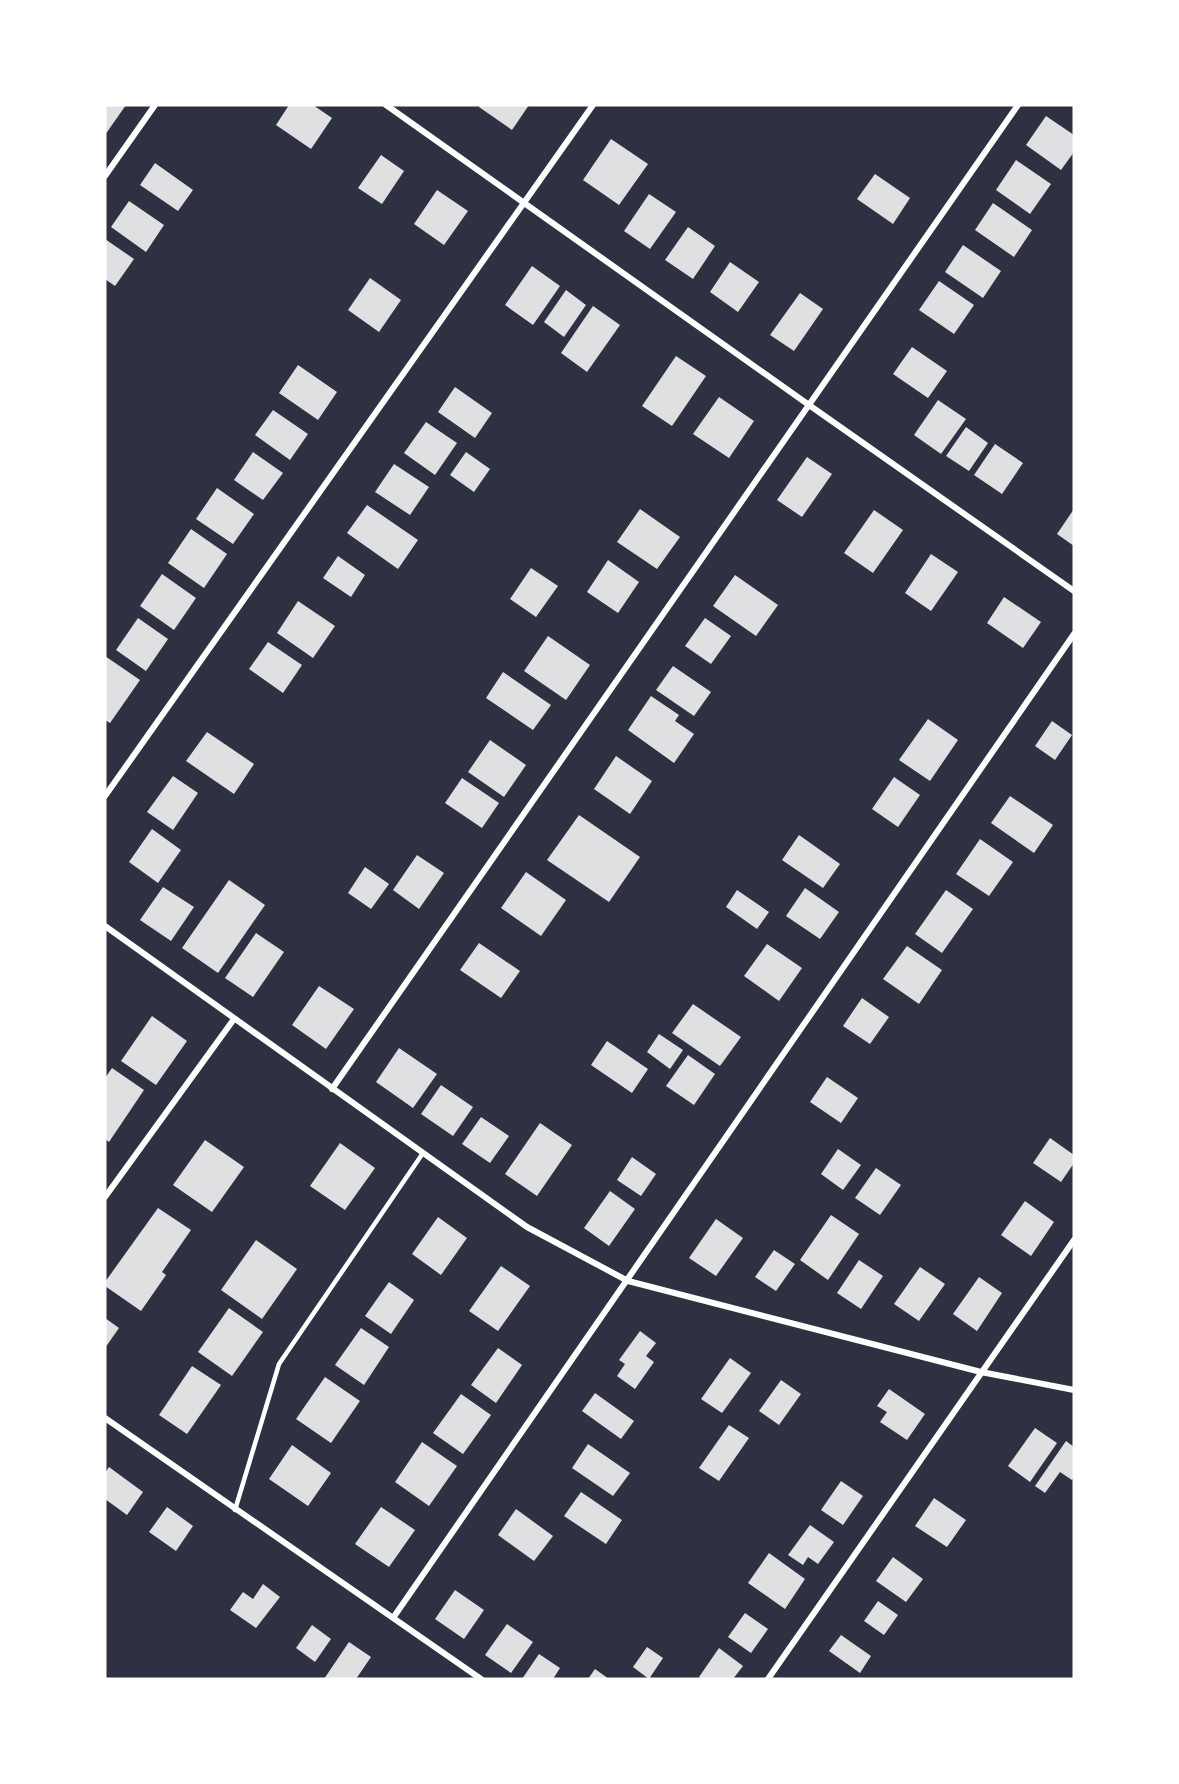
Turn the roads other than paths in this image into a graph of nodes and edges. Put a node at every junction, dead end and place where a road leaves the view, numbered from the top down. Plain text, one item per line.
1 (155, 105) edge
2 (386, 105) edge
3 (593, 105) edge
4 (1018, 105) edge
5 (105, 176) edge
6 (524, 203) junction
7 (809, 405) junction
8 (1074, 591) edge
9 (1074, 634) edge
10 (105, 796) edge
11 (105, 926) edge
12 (234, 1020) junction
13 (332, 1089) junction
14 (423, 1153) junction
15 (105, 1197) edge
16 (1074, 1240) edge
17 (628, 1281) junction
18 (981, 1372) junction
19 (1074, 1389) edge
20 (105, 1418) edge
21 (236, 1510) junction
22 (393, 1618) junction
23 (481, 1679) edge
24 (768, 1679) edge

1 - 5 street
2 - 6 street
3 - 6 street
4 - 7 street
6 - 7 street
6 - 10 street
7 - 8 street
7 - 13 street
9 - 17 street
11 - 12 street
12 - 13 street
12 - 15 street
13 - 14 street
14 - 17 street
14 - 21 lane
16 - 18 street
17 - 18 street
17 - 22 street
18 - 19 street
18 - 24 street
20 - 21 street
21 - 22 street
22 - 23 street

